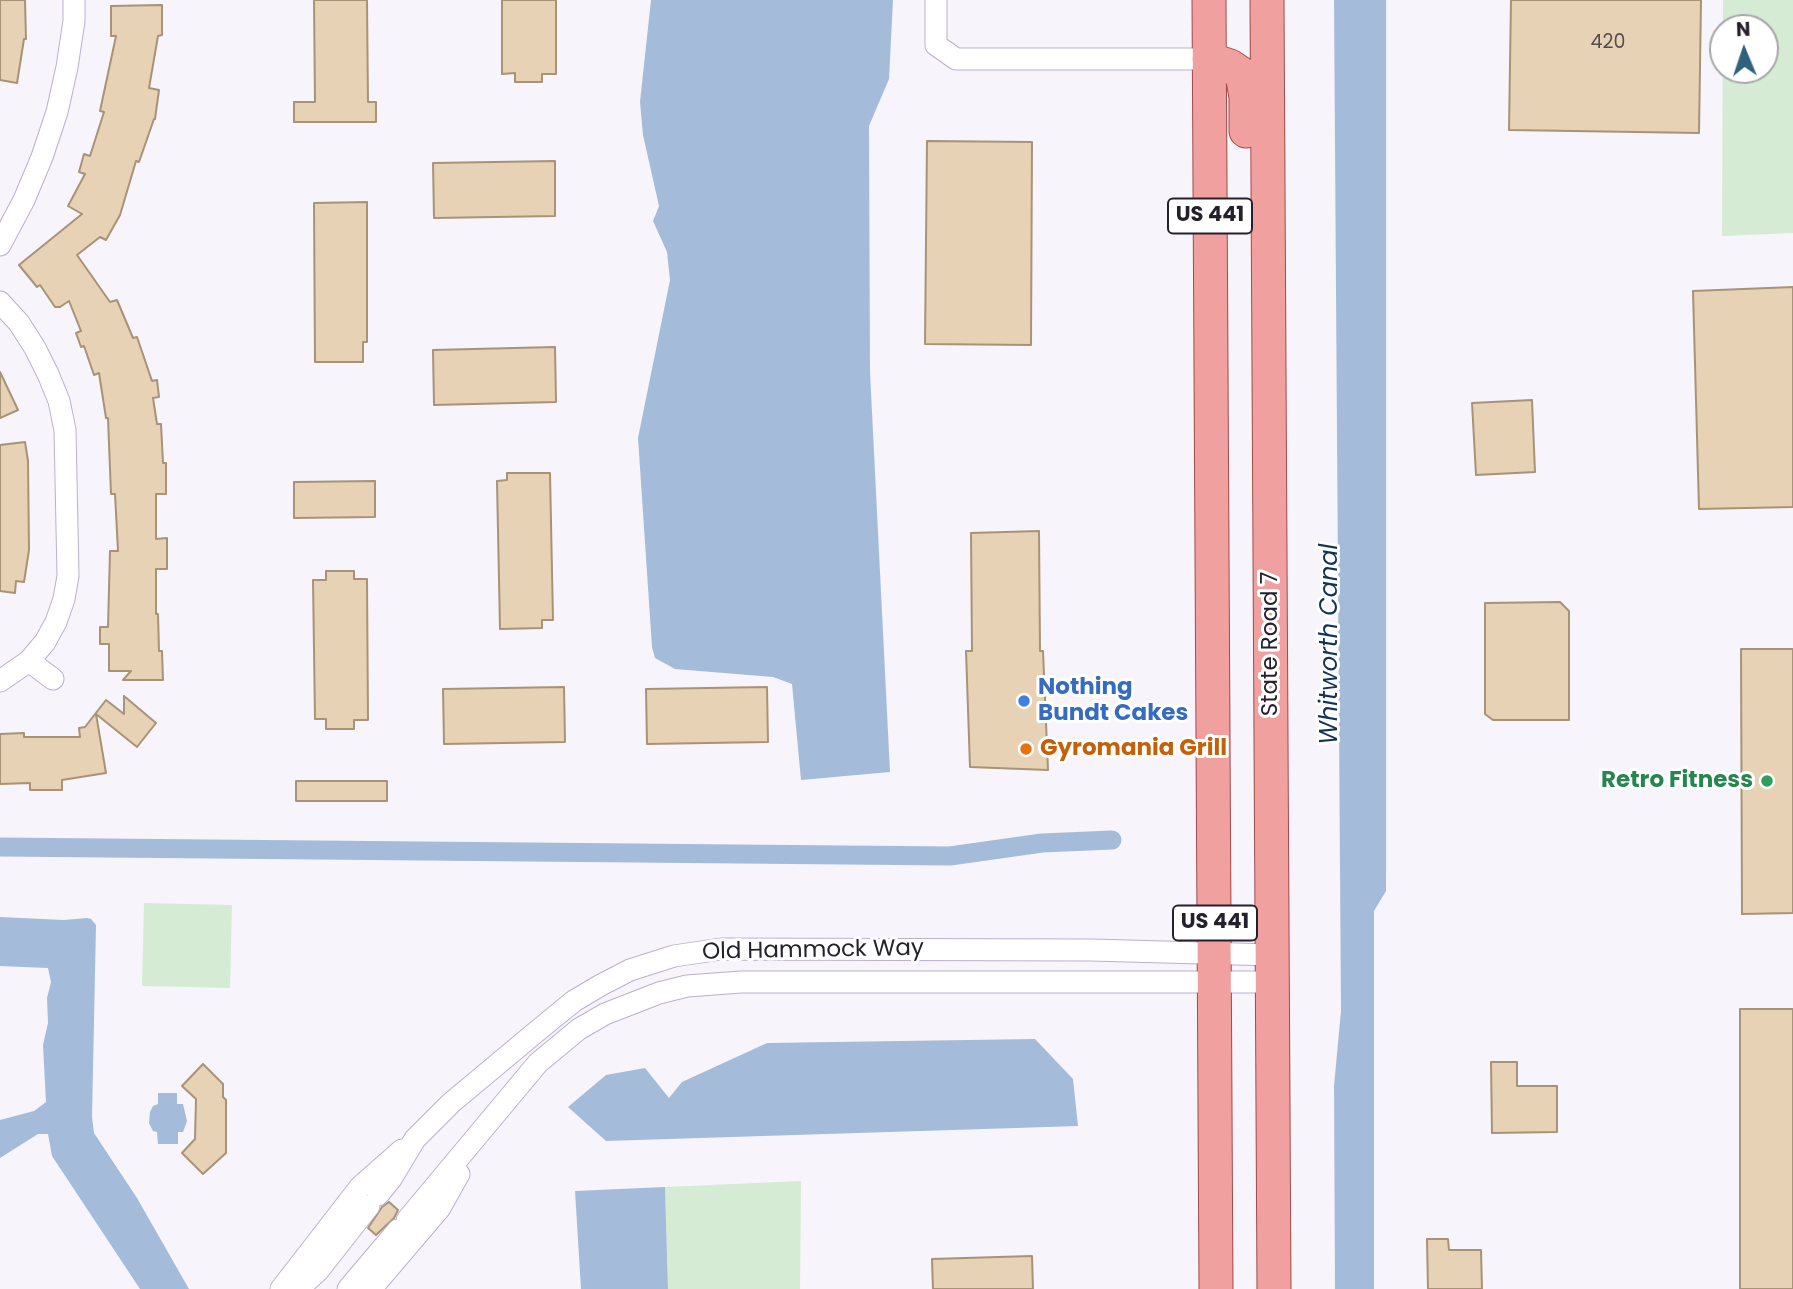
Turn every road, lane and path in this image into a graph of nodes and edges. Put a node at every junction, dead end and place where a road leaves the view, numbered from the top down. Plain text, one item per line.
1 (74, 0) edge
2 (936, 0) edge
3 (1209, 0) edge
4 (1267, 0) edge
5 (1209, 59) junction
6 (0, 245) edge
7 (0, 302) edge
8 (1269, 386) junction
9 (29, 661) junction
10 (52, 679) dead end
11 (0, 681) edge
12 (1216, 968) junction
13 (1273, 969) junction
14 (487, 1124) junction
15 (415, 1139) junction
16 (281, 1289) edge
17 (298, 1289) edge
18 (348, 1289) edge
19 (371, 1289) edge
20 (1216, 1289) edge
21 (1275, 1289) edge

1 - 6 street
2 - 5 street
3 - 5 main road, US 441
4 - 8 main road, State Road 7 / US 441
5 - 8 main road
5 - 12 main road, US 441
7 - 9 street
8 - 13 main road, State Road 7 / US 441
9 - 10 street
9 - 11 street
12 - 13 street, Old Hammock Way
12 - 13 street, Old Hammock Way
12 - 14 street, Old Hammock Way
12 - 15 street, Old Hammock Way
12 - 20 main road, US 441
13 - 21 main road, State Road 7 / US 441
14 - 18 street, Old Hammock Way
14 - 19 street, Old Hammock Way
15 - 16 street, Old Hammock Way
15 - 17 street, Old Hammock Way

